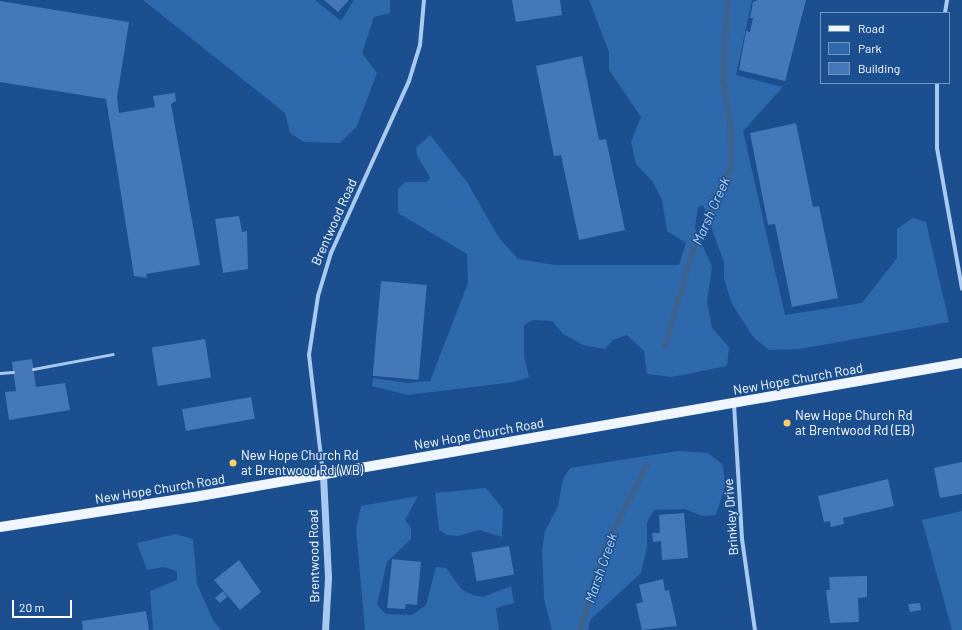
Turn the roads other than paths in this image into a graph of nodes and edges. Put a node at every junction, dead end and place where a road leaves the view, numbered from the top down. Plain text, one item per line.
1 (424, 0) edge
2 (947, 0) edge
3 (945, 12) edge
4 (937, 84) edge
5 (962, 289) edge
6 (113, 354) dead end
7 (962, 363) edge
8 (33, 369) dead end
9 (13, 372) dead end
10 (0, 374) edge
11 (734, 403) junction
12 (323, 475) junction
13 (0, 527) edge
14 (325, 630) edge
15 (755, 630) edge

1 - 12 street, Brentwood Road
2 - 3 street
4 - 5 street
6 - 8 lane
7 - 11 main road, New Hope Church Road
9 - 10 lane
11 - 12 main road, New Hope Church Road
11 - 15 street, Brinkley Drive
12 - 13 main road, New Hope Church Road
12 - 14 street, Brentwood Road

